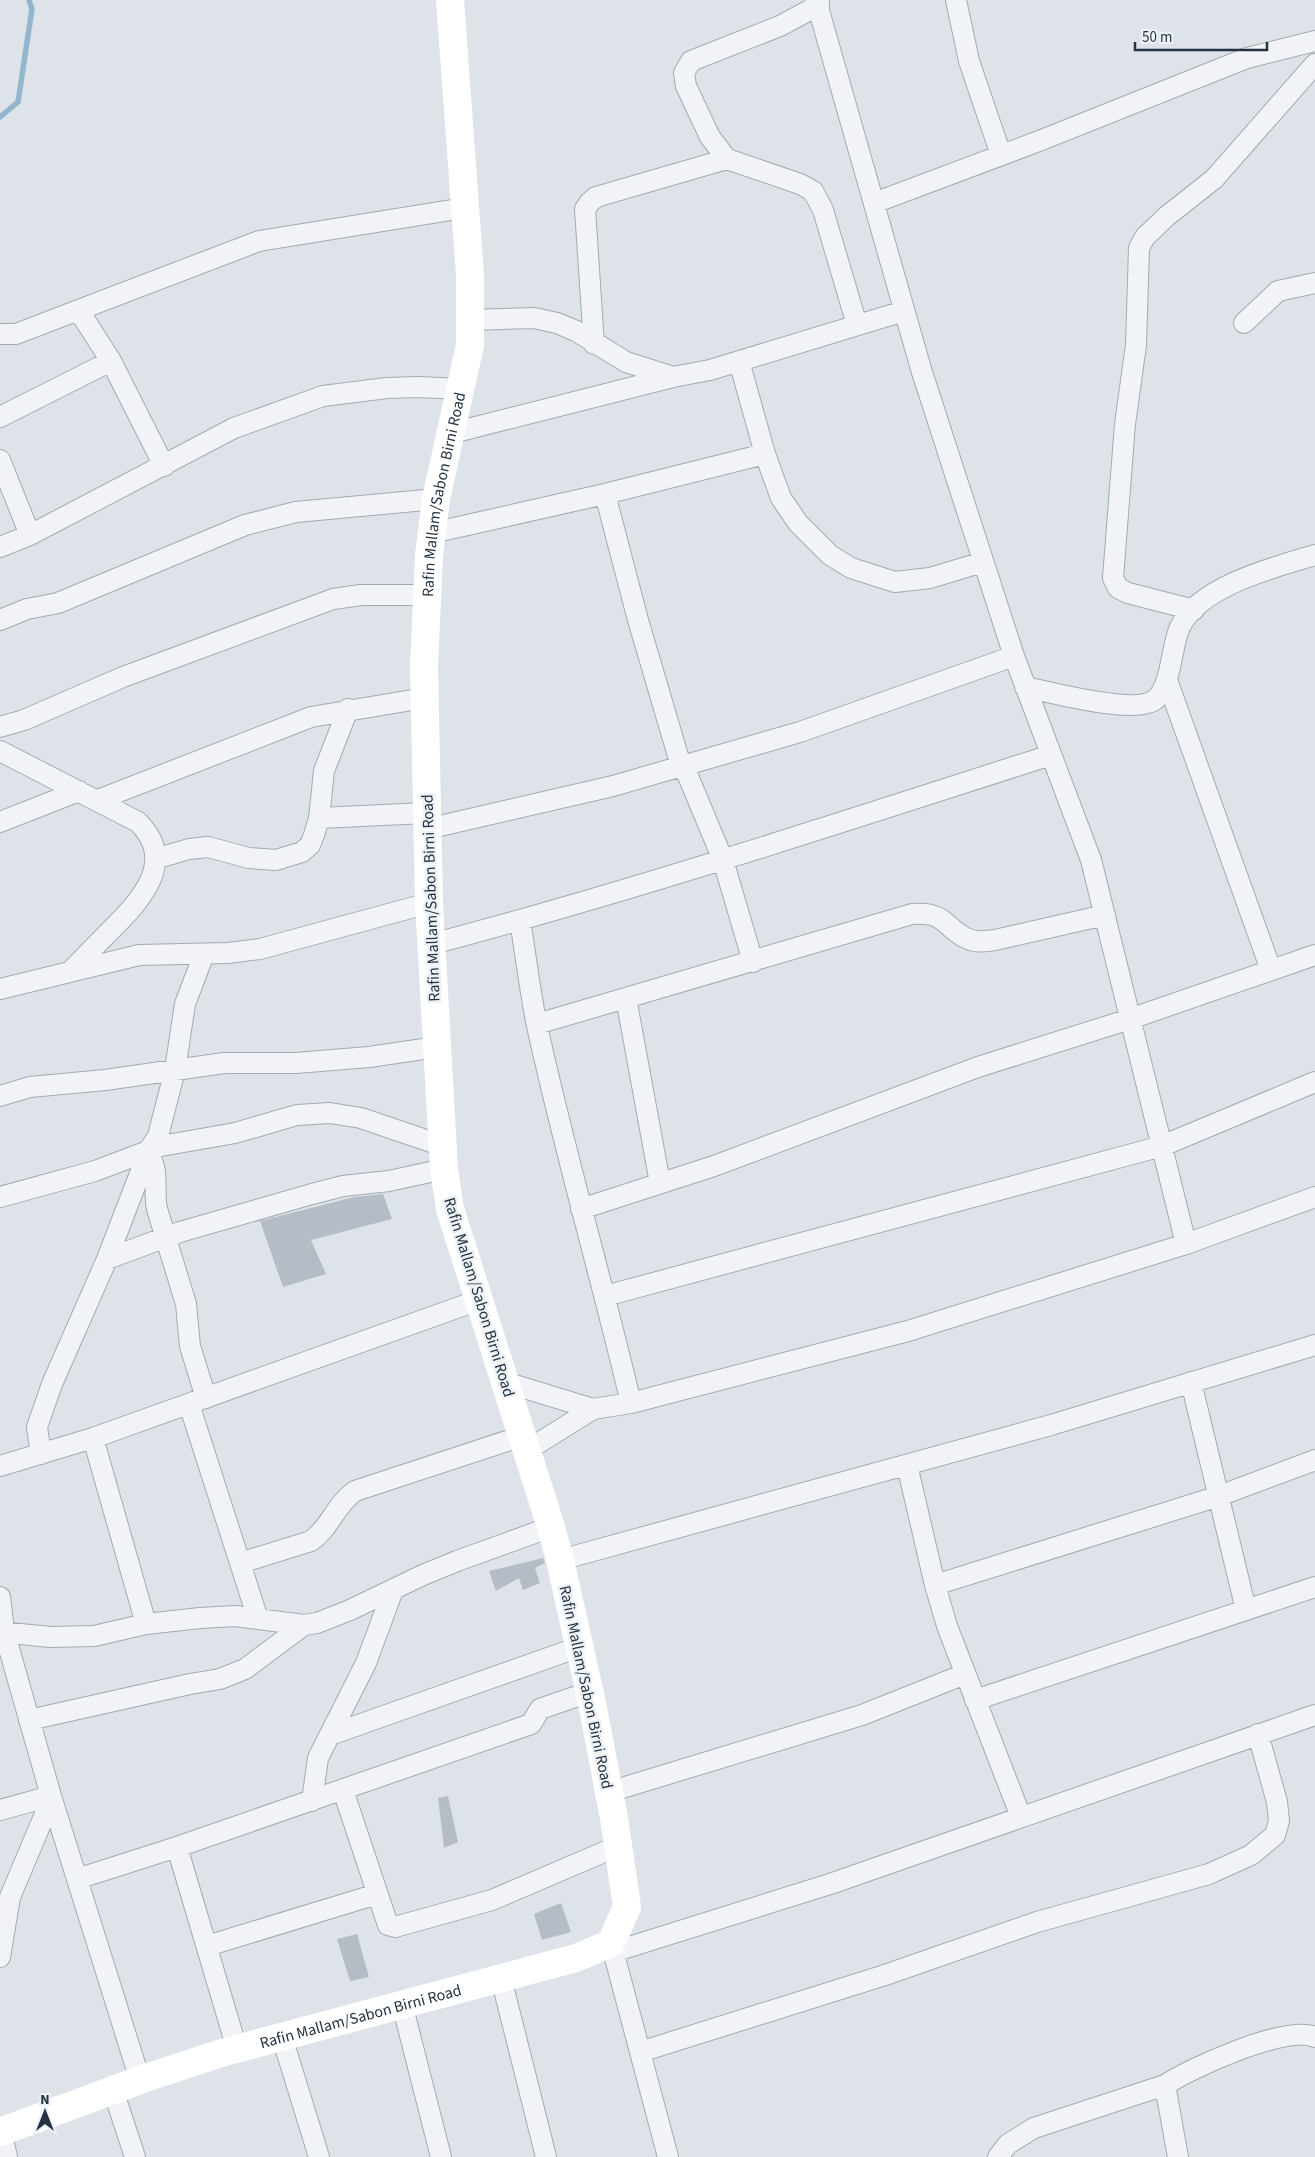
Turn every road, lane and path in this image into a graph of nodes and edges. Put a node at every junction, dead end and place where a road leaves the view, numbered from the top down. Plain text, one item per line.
1 (450, 0) edge
2 (956, 0) edge
3 (818, 2) edge
4 (1315, 41) edge
5 (1315, 64) edge
6 (1001, 155) junction
7 (727, 159) junction
8 (874, 203) junction
9 (464, 208) junction
10 (1315, 283) edge
11 (904, 310) junction
12 (79, 311) junction
13 (470, 320) junction
14 (1244, 323) dead end
15 (857, 325) junction
16 (0, 334) edge
17 (594, 344) junction
18 (111, 361) junction
19 (740, 361) junction
20 (673, 377) junction
21 (462, 389) junction
22 (0, 416) edge
23 (452, 433) junction
24 (765, 454) junction
25 (0, 460) edge
26 (164, 466) junction
27 (605, 494) junction
28 (436, 499) junction
29 (432, 532) junction
30 (30, 535) junction
31 (0, 548) edge
32 (1315, 555) edge
33 (983, 562) junction
34 (427, 595) junction
35 (1194, 610) junction
36 (0, 620) edge
37 (1014, 656) junction
38 (1167, 680) junction
39 (1025, 687) junction
40 (424, 698) junction
41 (348, 709) junction
42 (0, 727) edge
43 (0, 751) edge
44 (1051, 755) junction
45 (681, 766) junction
46 (79, 791) junction
47 (98, 800) junction
48 (319, 818) junction
49 (426, 821) junction
50 (0, 822) edge
51 (156, 859) junction
52 (723, 860) junction
53 (429, 903) junction
54 (1105, 915) junction
55 (520, 921) junction
56 (432, 944) junction
57 (204, 954) junction
58 (1315, 955) edge
59 (753, 962) junction
60 (72, 970) junction
61 (1270, 970) junction
62 (0, 989) edge
63 (626, 998) junction
64 (1130, 1019) junction
65 (537, 1024) junction
66 (437, 1047) junction
67 (175, 1070) junction
68 (1315, 1082) edge
69 (0, 1096) edge
70 (1162, 1146) junction
71 (148, 1153) junction
72 (443, 1158) junction
73 (660, 1183) junction
74 (0, 1197) edge
75 (1315, 1197) edge
76 (581, 1208) junction
77 (166, 1237) junction
78 (1186, 1244) junction
79 (107, 1259) junction
80 (605, 1296) junction
81 (479, 1300) junction
82 (1315, 1345) edge
83 (505, 1382) junction
84 (1191, 1382) junction
85 (198, 1401) junction
86 (631, 1403) junction
87 (593, 1409) junction
88 (93, 1438) junction
89 (524, 1444) junction
90 (41, 1454) junction
91 (1315, 1460) edge
92 (907, 1465) junction
93 (0, 1466) edge
94 (1219, 1496) junction
95 (551, 1527) junction
96 (560, 1560) junction
97 (240, 1562) junction
98 (935, 1585) junction
99 (1315, 1587) edge
100 (393, 1590) junction
101 (0, 1597) edge
102 (1246, 1610) junction
103 (258, 1619) junction
104 (146, 1624) junction
105 (304, 1626) junction
106 (2, 1632) edge
107 (579, 1647) junction
108 (965, 1674) junction
109 (589, 1692) junction
110 (975, 1700) junction
111 (1315, 1715) edge
112 (29, 1720) junction
113 (1258, 1734) junction
114 (330, 1736) junction
115 (343, 1790) junction
116 (609, 1792) junction
117 (48, 1797) junction
118 (312, 1801) junction
119 (0, 1810) edge
120 (1021, 1817) junction
121 (618, 1846) junction
122 (177, 1847) junction
123 (77, 1879) junction
124 (377, 1894) junction
125 (207, 1946) junction
126 (612, 1948) junction
127 (0, 1957) edge
128 (501, 1978) junction
129 (402, 2004) junction
130 (282, 2036) junction
131 (1315, 2037) edge
132 (237, 2049) junction
133 (640, 2052) junction
134 (140, 2080) junction
135 (1165, 2085) junction
136 (113, 2090) junction
137 (3, 2140) edge
138 (135, 2157) edge
139 (319, 2157) edge
140 (440, 2157) edge
141 (546, 2157) edge
142 (668, 2157) edge
143 (998, 2157) edge
144 (1178, 2157) edge

1 - 9 street, Rafin Mallam/Sabon Birni Road
2 - 6 street
3 - 7 street
3 - 8 street
4 - 6 street
5 - 35 street
6 - 8 street
7 - 15 street
7 - 17 street
8 - 11 street
9 - 12 street
9 - 13 street, Rafin Mallam/Sabon Birni Road
10 - 14 street
11 - 15 street
11 - 33 street
12 - 16 street
12 - 18 street
13 - 17 street
13 - 21 street, Rafin Mallam/Sabon Birni Road
15 - 19 street
17 - 20 street
18 - 22 street
18 - 26 street
19 - 20 street
19 - 24 street
20 - 23 street
21 - 23 street, Rafin Mallam/Sabon Birni Road
21 - 26 street
23 - 28 street, Rafin Mallam/Sabon Birni Road
24 - 27 street
24 - 33 street
25 - 30 street
26 - 30 street
27 - 29 street
27 - 45 street
28 - 29 street, Rafin Mallam/Sabon Birni Road
28 - 36 street
29 - 34 street, Rafin Mallam/Sabon Birni Road
30 - 31 street
32 - 35 street
33 - 37 street
34 - 40 street, Rafin Mallam/Sabon Birni Road
34 - 42 street
35 - 38 street
37 - 39 street
37 - 45 street
38 - 39 street
38 - 61 street
39 - 44 street
40 - 41 street
40 - 49 street, Rafin Mallam/Sabon Birni Road
41 - 47 street
41 - 48 street
43 - 46 street
44 - 52 street
44 - 54 street
45 - 49 street
45 - 52 street
46 - 47 street
46 - 50 street
47 - 51 street
48 - 49 street
48 - 51 street
49 - 53 street, Rafin Mallam/Sabon Birni Road
51 - 60 street
52 - 55 street
52 - 59 street
53 - 56 street, Rafin Mallam/Sabon Birni Road
53 - 57 street
54 - 59 street
54 - 64 street
55 - 56 street
55 - 65 street
56 - 66 street, Rafin Mallam/Sabon Birni Road
57 - 60 street
57 - 67 street
58 - 61 street
59 - 63 street
60 - 62 street
61 - 64 street
63 - 65 street
63 - 73 street
64 - 70 street
64 - 73 street
65 - 76 street
66 - 67 street
66 - 72 street, Rafin Mallam/Sabon Birni Road
67 - 69 street
67 - 71 street
68 - 70 street
70 - 78 street
70 - 80 street
71 - 72 street
71 - 74 street
71 - 77 street
71 - 79 street
72 - 77 street
72 - 81 street, Rafin Mallam/Sabon Birni Road
73 - 76 street
75 - 78 street
76 - 80 street
77 - 79 street
77 - 85 street
78 - 86 street
79 - 90 street
80 - 86 street
81 - 83 street, Rafin Mallam/Sabon Birni Road
81 - 85 street
82 - 84 street
83 - 87 street
83 - 89 street, Rafin Mallam/Sabon Birni Road
84 - 92 street
84 - 94 street
85 - 88 street
85 - 97 street
86 - 87 street
87 - 89 street
88 - 90 street
88 - 104 street
89 - 95 street, Rafin Mallam/Sabon Birni Road
89 - 97 street
90 - 93 street
91 - 94 street
92 - 96 street
92 - 98 street
94 - 98 street
94 - 102 street
95 - 96 street, Rafin Mallam/Sabon Birni Road
95 - 100 street
96 - 107 street, Rafin Mallam/Sabon Birni Road
97 - 103 street
98 - 108 street
99 - 102 street
100 - 105 street
100 - 114 street
101 - 106 street
102 - 110 street
103 - 104 street
103 - 105 street
104 - 106 street
105 - 112 street
106 - 112 street
107 - 109 street, Rafin Mallam/Sabon Birni Road
107 - 114 street
108 - 110 street
108 - 116 street
109 - 115 street
109 - 116 street, Rafin Mallam/Sabon Birni Road
110 - 120 street
111 - 113 street
112 - 117 street
113 - 120 street
113 - 133 street
114 - 118 street
115 - 118 street
115 - 124 street
116 - 121 street, Rafin Mallam/Sabon Birni Road
117 - 119 street
117 - 123 street
117 - 127 street
118 - 122 street
120 - 126 street
121 - 124 street
121 - 126 street, Rafin Mallam/Sabon Birni Road
122 - 123 street
122 - 125 street
123 - 134 street
124 - 125 street
125 - 132 street
126 - 128 street, Rafin Mallam/Sabon Birni Road
126 - 133 street
128 - 129 street, Rafin Mallam/Sabon Birni Road
128 - 141 street
129 - 130 street, Rafin Mallam/Sabon Birni Road
129 - 140 street
130 - 132 street, Rafin Mallam/Sabon Birni Road
130 - 139 street
131 - 135 street
132 - 134 street, Rafin Mallam/Sabon Birni Road
133 - 142 street
134 - 136 street, Rafin Mallam/Sabon Birni Road
135 - 143 street
135 - 144 street
136 - 137 street, Rafin Mallam/Sabon Birni Road
136 - 138 street

